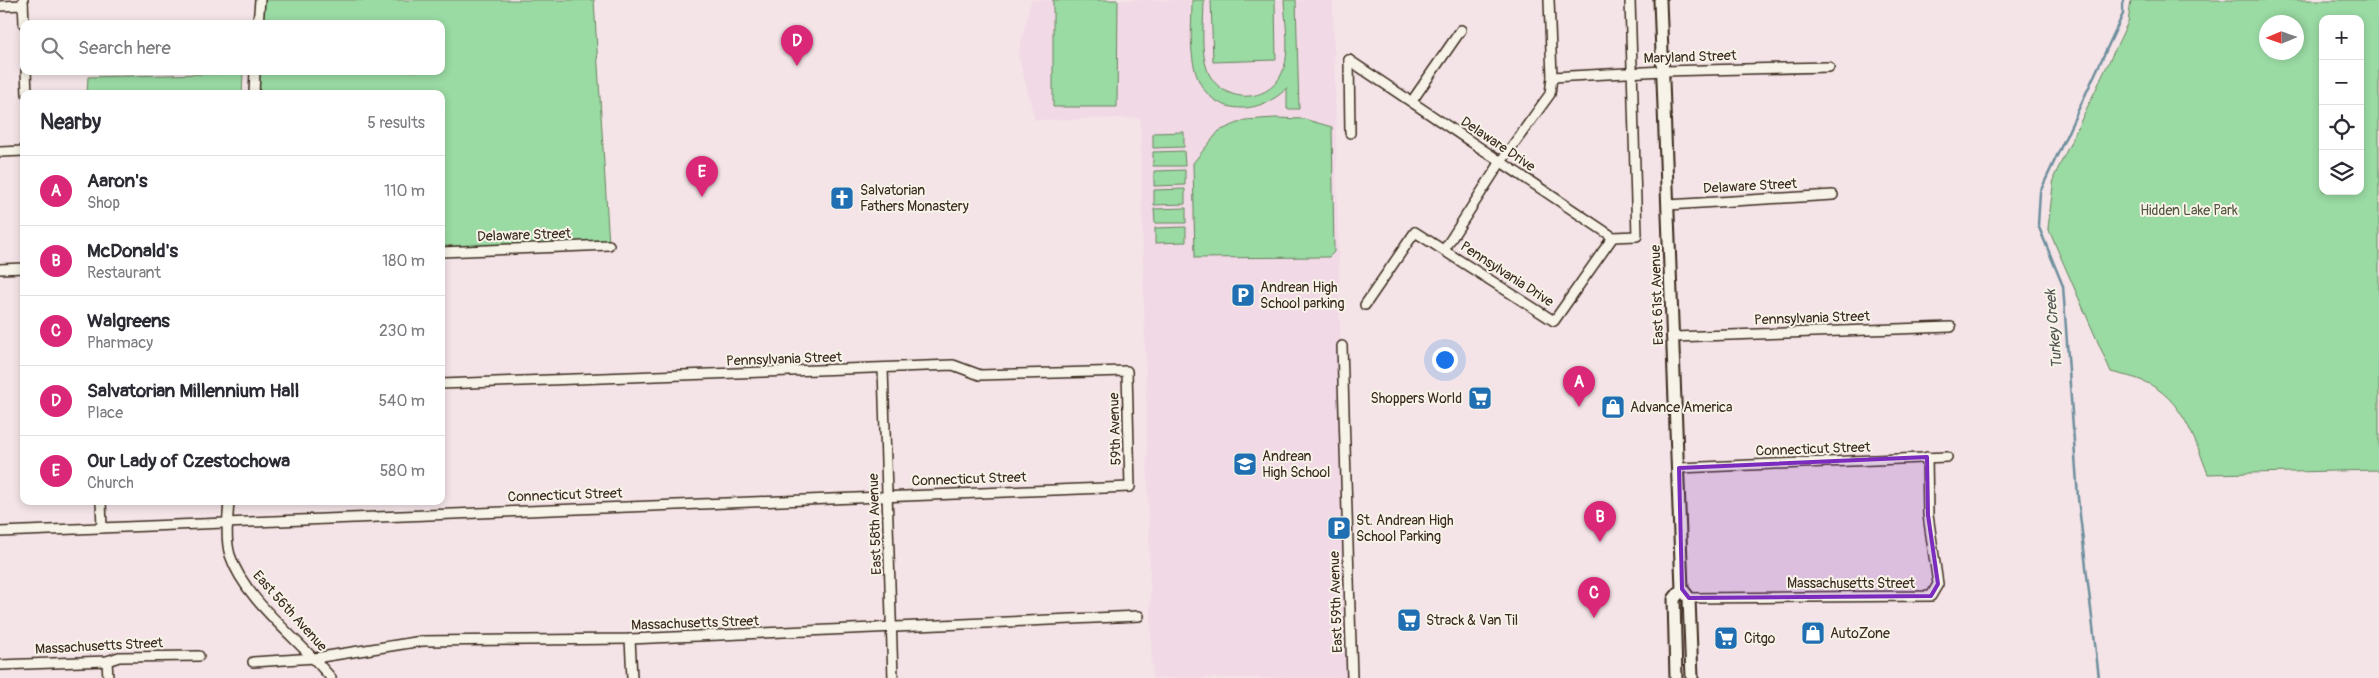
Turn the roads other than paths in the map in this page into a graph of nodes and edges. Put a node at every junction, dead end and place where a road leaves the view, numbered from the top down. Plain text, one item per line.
1 (260, 0) edge
2 (1549, 0) edge
3 (1630, 0) edge
4 (1660, 0) edge
5 (23, 3) edge
6 (0, 6) edge
7 (24, 20) edge
8 (258, 20) edge
9 (1461, 30) dead end
10 (1829, 67) dead end
11 (1663, 71) junction
12 (1632, 73) junction
13 (26, 75) edge
14 (255, 75) edge
15 (1552, 77) junction
16 (27, 90) edge
17 (254, 90) edge
18 (1412, 101) junction
19 (1350, 133) dead end
20 (20, 151) edge
21 (0, 152) edge
22 (1500, 163) junction
23 (1832, 195) dead end
24 (1668, 205) junction
25 (1613, 237) junction
26 (608, 245) dead end
27 (1444, 250) junction
28 (445, 252) edge
29 (20, 268) edge
30 (0, 269) edge
31 (1365, 305) dead end
32 (1951, 327) dead end
33 (1674, 337) junction
34 (1342, 346) dead end
35 (883, 369) junction
36 (1127, 371) joint
37 (445, 384) edge
38 (1947, 456) dead end
39 (1927, 457) junction
40 (1679, 468) junction
41 (1130, 487) joint
42 (888, 496) junction
43 (102, 505) edge
44 (229, 505) edge
45 (228, 522) junction
46 (102, 528) junction
47 (0, 532) edge
48 (1686, 593) junction
49 (1139, 616) dead end
50 (892, 628) junction
51 (630, 640) junction
52 (199, 656) dead end
53 (315, 658) junction
54 (107, 661) junction
55 (253, 662) dead end
56 (0, 665) edge
57 (108, 678) edge
58 (331, 678) edge
59 (632, 678) edge
60 (893, 678) edge
61 (1352, 678) edge
62 (1676, 678) edge
63 (1692, 678) edge

1 - 8 street
2 - 15 street
3 - 12 street
4 - 11 main road, East 61st Avenue
5 - 6 street
5 - 7 street
9 - 18 street
10 - 11 street, Maryland Street
11 - 12 street, Maryland Street
11 - 24 main road, East 61st Avenue
12 - 15 street, Maryland Street
12 - 25 street
13 - 16 street
14 - 17 street
15 - 22 street
18 - 19 street, Delaware Drive
18 - 22 street, Delaware Drive
20 - 21 street
22 - 25 street, Delaware Drive
22 - 27 street
23 - 24 street, Delaware Street
24 - 33 main road, East 61st Avenue
25 - 27 street, Pennsylvania Drive
26 - 28 street, Delaware Street
27 - 31 street, Pennsylvania Drive
29 - 30 street
32 - 33 street, Pennsylvania Street
33 - 40 main road, East 61st Avenue
34 - 61 street, East 59th Avenue
35 - 36 street, Pennsylvania Street
35 - 37 street, Pennsylvania Street
35 - 42 street, East 58th Avenue
36 - 41 street, 59th Avenue
38 - 39 street, Connecticut Street
39 - 40 street, Connecticut Street
39 - 48 street, Massachusetts Street
40 - 48 main road, East 61st Avenue
41 - 42 street, Connecticut Street
42 - 45 street, Connecticut Street
42 - 50 street, East 58th Avenue
43 - 46 street
44 - 45 street, East 56th Avenue
45 - 46 street, Connecticut Street
45 - 53 street, East 56th Avenue
46 - 47 street, Connecticut Street
48 - 62 main road, East 61st Avenue
48 - 63 main road, East 61st Avenue
49 - 50 street, Massachusetts Street
50 - 51 street, Massachusetts Street
50 - 60 street, East 58th Avenue
51 - 53 street, Massachusetts Street
51 - 59 street
52 - 54 street, Massachusetts Street
53 - 55 street, Massachusetts Street
53 - 58 street, East 56th Avenue
54 - 56 street, Massachusetts Street
54 - 57 street

